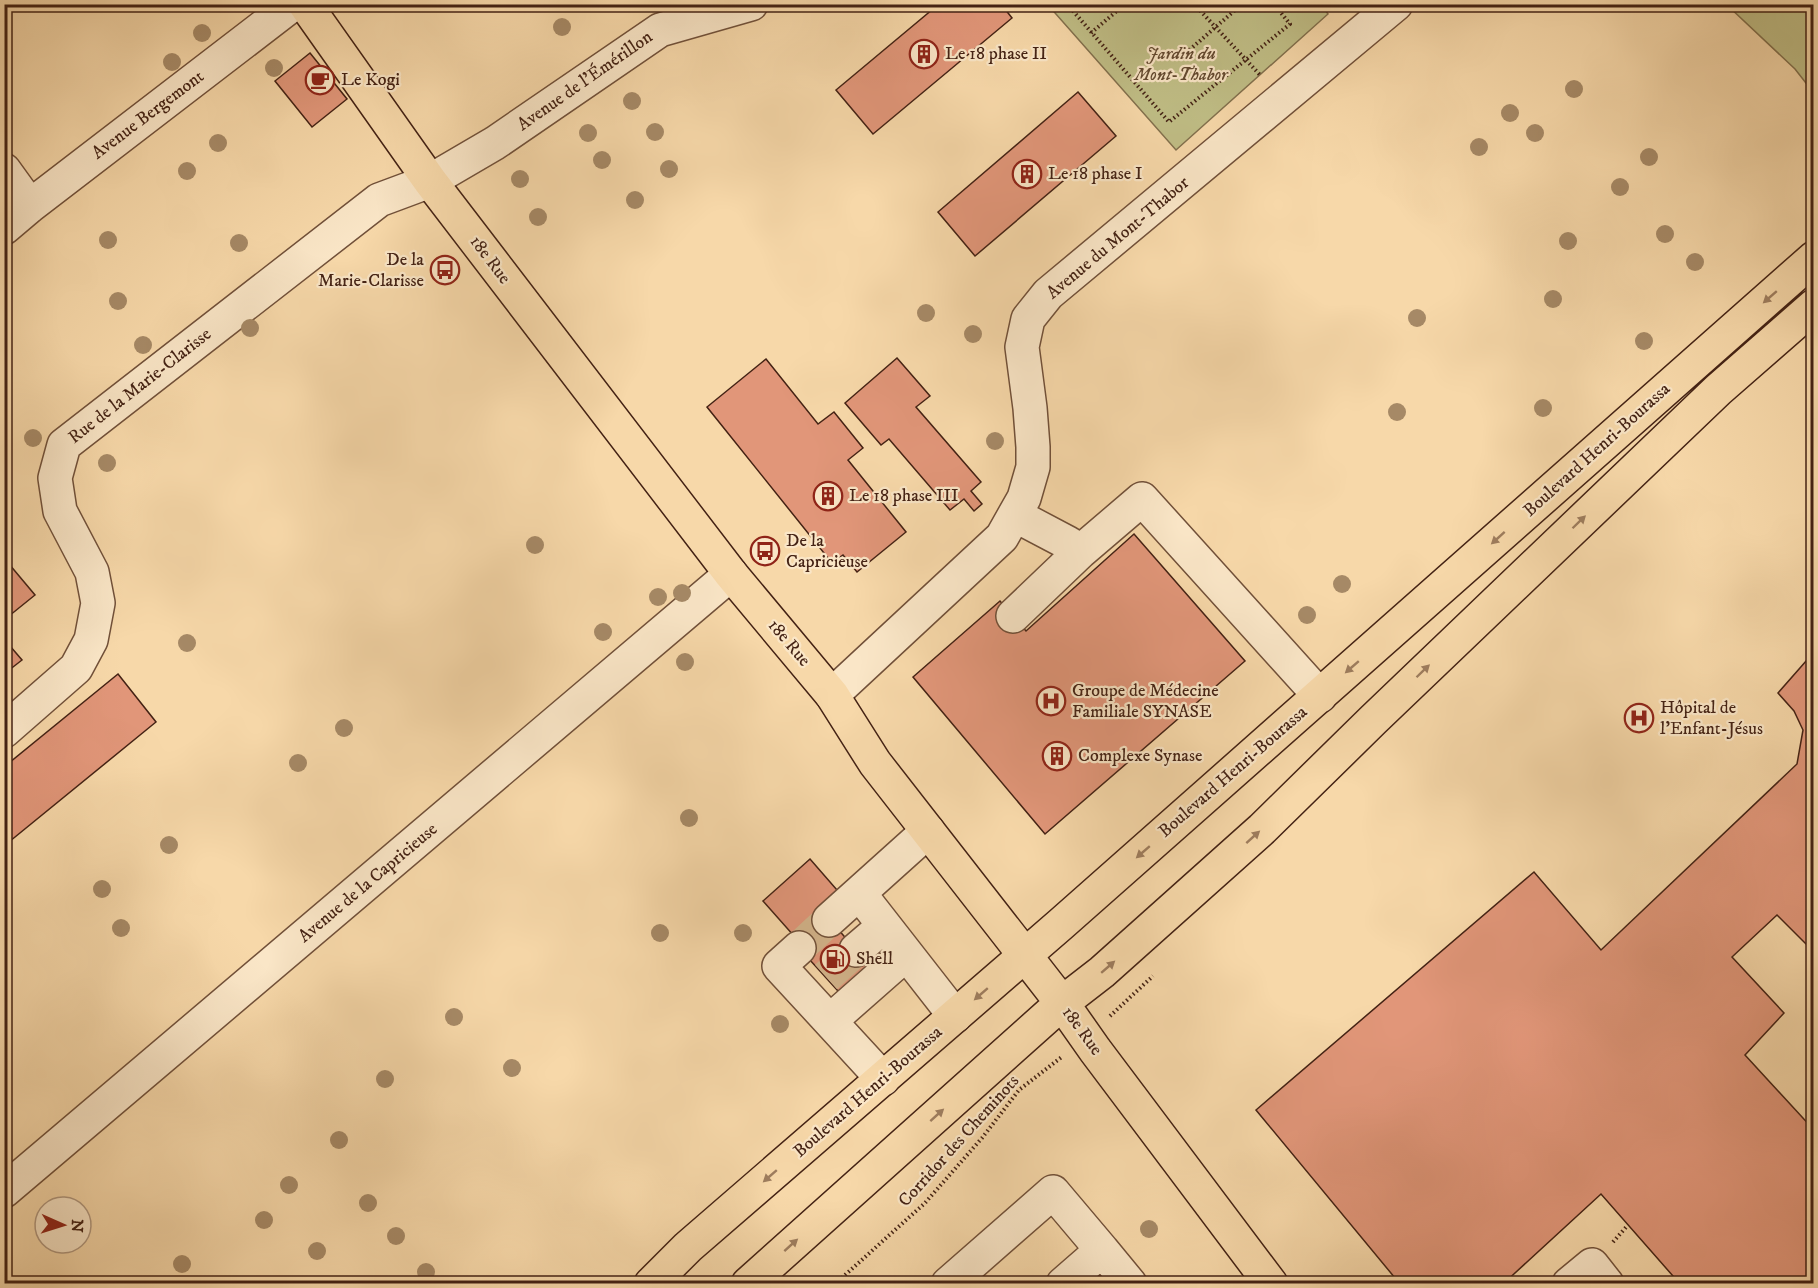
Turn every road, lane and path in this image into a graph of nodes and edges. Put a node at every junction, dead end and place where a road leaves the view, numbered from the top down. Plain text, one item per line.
1 (293, 4) edge
2 (305, 4) edge
3 (751, 4) edge
4 (1067, 4) edge
5 (1125, 4) edge
6 (1194, 4) edge
7 (1242, 4) edge
8 (1274, 4) edge
9 (1396, 4) edge
10 (1215, 28) junction
11 (1091, 33) junction
12 (1186, 53) dead end
13 (1245, 60) junction
14 (1283, 100) junction
15 (4, 170) edge
16 (430, 181) junction
17 (30, 206) junction
18 (4, 228) edge
19 (1814, 258) edge
20 (1814, 306) edge
21 (1014, 515) junction
22 (1080, 552) junction
23 (731, 574) junction
24 (1013, 616) dead end
25 (832, 695) junction
26 (1320, 696) junction
27 (4, 731) edge
28 (928, 831) junction
29 (859, 893) junction
30 (829, 920) tunnel mouth
31 (884, 926) junction
32 (799, 948) tunnel mouth
33 (856, 950) tunnel mouth
34 (906, 954) junction
35 (1025, 955) junction
36 (1153, 976) dead end
37 (1062, 1003) junction
38 (1124, 1005) dead end
39 (955, 1016) junction
40 (830, 1021) junction
41 (1050, 1067) dead end
42 (883, 1078) junction
43 (4, 1191) edge
44 (1102, 1250) junction
45 (651, 1284) edge
46 (747, 1284) edge
47 (835, 1284) edge
48 (948, 1284) edge
49 (1063, 1284) edge
50 (1130, 1284) edge
51 (1271, 1284) edge
52 (1569, 1284) edge
53 (1607, 1284) edge

1 - 17 street, Avenue Bergemont
2 - 16 main road, 18e Rue
3 - 16 street, Avenue de l'Émérillon
4 - 11 path
5 - 11 path
6 - 10 path
7 - 10 path
8 - 13 path
9 - 14 street, Avenue du Mont-Thabor
10 - 12 path
10 - 13 path
11 - 13 path
13 - 14 path
14 - 21 street, Avenue du Mont-Thabor
15 - 17 street
16 - 23 main road, 18e Rue
16 - 27 street, Rue de la Marie-Clarisse
17 - 18 street, Avenue Bergemont
19 -> 26 main road, Boulevard Henri-Bourassa
37 -> 20 main road, Boulevard Henri-Bourassa
21 - 22 street
21 - 25 street, Avenue du Mont-Thabor
22 - 24 street
22 - 26 street
23 - 25 main road, 18e Rue
23 - 43 street, Avenue de la Capricieuse
25 - 28 main road, 18e Rue
26 -> 35 main road, Boulevard Henri-Bourassa
28 - 29 street
28 - 35 main road, 18e Rue
29 - 30 street
29 - 31 street
31 - 33 street
31 - 34 street
32 - 40 street
34 - 39 street
34 - 40 street
35 - 37 main road, 18e Rue
35 -> 39 main road, Boulevard Henri-Bourassa
36 - 38 path
46 -> 37 main road, Boulevard Henri-Bourassa
37 - 51 main road, 18e Rue
39 - 42 main road, Boulevard Henri-Bourassa
40 - 42 street
41 - 47 path, Corridor des Cheminots
42 -> 45 main road, Boulevard Henri-Bourassa
44 - 48 street
44 - 49 street
44 - 50 street
52 - 53 street

